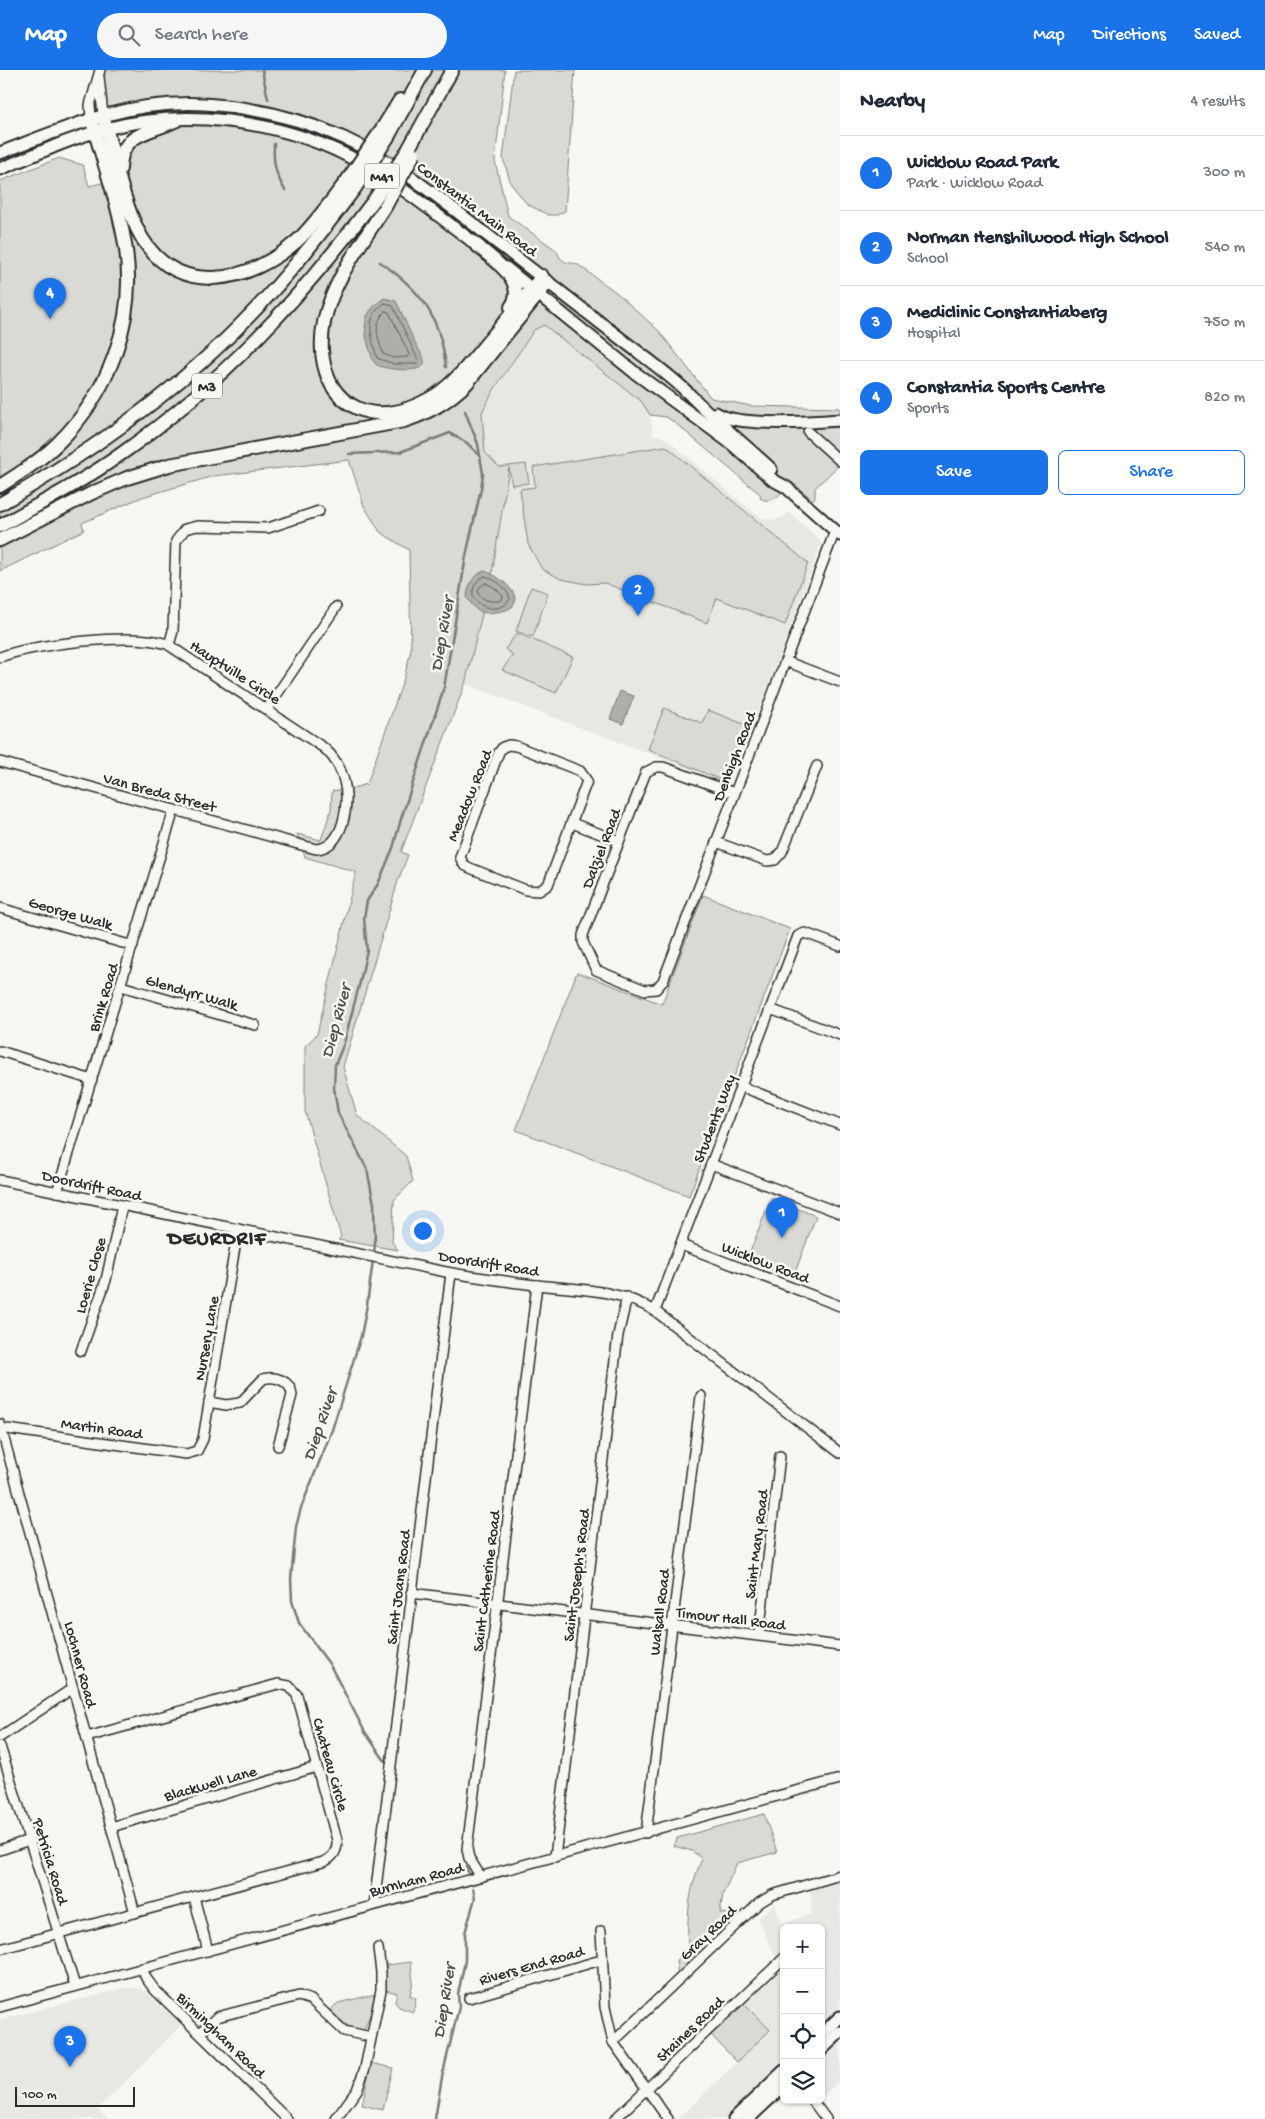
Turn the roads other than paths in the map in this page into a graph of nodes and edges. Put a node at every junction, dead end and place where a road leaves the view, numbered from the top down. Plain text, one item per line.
1 (417, 70) edge
2 (425, 70) edge
3 (452, 70) edge
4 (99, 72) edge
5 (97, 116) junction
6 (177, 120) junction
7 (101, 130) junction
8 (384, 135) junction
9 (0, 152) edge
10 (0, 169) edge
11 (121, 179) junction
12 (350, 185) junction
13 (380, 204) junction
14 (473, 242) junction
15 (545, 279) junction
16 (536, 291) junction
17 (494, 335) junction
18 (692, 396) junction
19 (692, 413) junction
20 (747, 420) junction
21 (840, 420) edge
22 (726, 427) junction
23 (808, 432) dead end
24 (840, 461) edge
25 (0, 486) edge
26 (786, 488) junction
27 (0, 504) edge
28 (319, 511) dead end
29 (0, 526) edge
30 (837, 533) edge
31 (0, 540) edge
32 (336, 607) dead end
33 (169, 645) junction
34 (0, 657) edge
35 (785, 661) junction
36 (840, 682) edge
37 (267, 709) junction
38 (0, 762) edge
39 (817, 766) dead end
40 (734, 794) junction
41 (174, 810) junction
42 (572, 823) junction
43 (619, 841) junction
44 (716, 842) junction
45 (312, 848) joint
46 (0, 908) edge
47 (133, 946) junction
48 (840, 946) edge
49 (121, 986) junction
50 (656, 989) joint
51 (770, 1009) junction
52 (255, 1025) dead end
53 (840, 1035) edge
54 (0, 1051) edge
55 (92, 1080) junction
56 (740, 1086) junction
57 (840, 1125) edge
58 (711, 1164) junction
59 (0, 1180) edge
60 (57, 1192) junction
61 (122, 1206) junction
62 (840, 1214) edge
63 (238, 1230) junction
64 (680, 1245) junction
65 (451, 1273) junction
66 (537, 1285) junction
67 (627, 1297) junction
68 (840, 1306) edge
69 (655, 1311) junction
70 (80, 1351) dead end
71 (701, 1396) dead end
72 (209, 1402) junction
73 (0, 1427) edge
74 (278, 1446) dead end
75 (197, 1451) joint
76 (840, 1453) edge
77 (780, 1456) dead end
78 (411, 1593) junction
79 (498, 1604) junction
80 (585, 1615) junction
81 (672, 1626) junction
82 (759, 1635) junction
83 (840, 1646) edge
84 (73, 1688) junction
85 (0, 1737) edge
86 (87, 1737) junction
87 (0, 1746) edge
88 (317, 1767) junction
89 (840, 1779) edge
90 (112, 1827) junction
91 (646, 1832) junction
92 (29, 1840) junction
93 (0, 1850) edge
94 (555, 1857) junction
95 (840, 1875) edge
96 (473, 1879) junction
97 (194, 1897) junction
98 (374, 1905) junction
99 (135, 1913) junction
100 (601, 1931) dead end
101 (58, 1934) junction
102 (378, 1948) dead end
103 (0, 1949) edge
104 (208, 1951) junction
105 (601, 1960) junction
106 (780, 1962) edge
107 (142, 1968) junction
108 (75, 1986) junction
109 (469, 1998) dead end
110 (0, 2007) edge
111 (840, 2017) edge
112 (825, 2031) edge
113 (840, 2032) edge
114 (200, 2033) junction
115 (371, 2037) junction
116 (613, 2042) junction
117 (825, 2046) edge
118 (780, 2075) edge
119 (646, 2089) junction
120 (780, 2089) edge
121 (815, 2104) edge
122 (287, 2119) edge
123 (336, 2119) edge
124 (615, 2119) edge
125 (668, 2119) edge
126 (734, 2119) edge
127 (748, 2119) edge
128 (826, 2119) edge

1 - 8 highway
2 - 8 highway
3 - 13 highway, bridge
4 - 5 street
5 - 7 highway
5 - 9 main road, Constantia Main Road / M41
5 - 15 main road, Constantia Main Road / M41
6 - 7 main road, Constantia Main Road / M41
6 - 11 highway
6 - 14 main road, Constantia Main Road / M41
7 - 10 main road, Constantia Main Road / M41
7 - 11 highway
7 - 25 highway
8 - 12 highway, bridge
11 - 12 highway
12 - 27 highway, M3
13 - 17 highway
13 - 29 highway, M3
14 - 16 main road, Constantia Main Road / M41
14 - 17 highway
15 - 16 highway
15 - 18 main road, Constantia Main Road / M41
16 - 17 highway
16 - 19 main road, Constantia Main Road / M41
16 - 31 highway
18 - 20 main road
18 - 22 main road, Constantia Main Road / M41
19 - 22 main road
19 - 26 main road, Constantia Main Road / M41
20 - 21 main road
20 - 22 main road
22 - 26 main road, Constantia Main Road / M41
23 - 24 street
26 - 30 main road, Constantia Main Road / M41
28 - 33 street
30 - 35 street, Denbigh Road
32 - 37 street
33 - 34 street, Hauptville Circle
33 - 37 street, Hauptville Circle
35 - 36 street
35 - 40 street, Denbigh Road
37 - 45 street, Hauptville Circle
38 - 41 street, Van Breda Street
39 - 44 street
40 - 43 street, Dalziel Road
40 - 44 street, Denbigh Road
41 - 45 street, Van Breda Street
41 - 47 street, Brink Road
42 - 42 street, Meadow Road
42 - 43 street
43 - 50 street, Dalziel Road
44 - 50 street, Denbigh Road
46 - 47 street, George Walk
47 - 49 street, Brink Road
48 - 51 street, Students Way
49 - 52 street, Glendyrr Walk
49 - 55 street, Brink Road
51 - 53 street
51 - 56 street, Students Way
54 - 55 street
55 - 60 street, Brink Road
56 - 57 street
56 - 58 street, Students Way
58 - 62 street
58 - 64 street, Students Way
59 - 60 street, Doordrift Road
60 - 61 street, Doordrift Road
61 - 63 street, Doordrift Road
61 - 70 street, Loerie Close
63 - 65 street, Doordrift Road
63 - 72 street, Nursery Lane
64 - 68 street, Wicklow Road
64 - 69 street, Students Way
65 - 66 street, Doordrift Road
65 - 78 street, Saint Joans Road
66 - 67 street, Doordrift Road
66 - 79 street, Saint Catherine Road
67 - 69 street, Doordrift Road
67 - 80 street, Saint Joseph's Road
69 - 76 street, Doordrift Road
71 - 81 street, Walsall Road
72 - 74 street
72 - 75 street, Nursery Lane
73 - 75 street, Martin Road
73 - 84 street, Lochner Road
77 - 82 street, Saint Mary Road
78 - 79 street, Timour Hall Road
78 - 98 street, Saint Joans Road
79 - 80 street, Timour Hall Road
79 - 96 street, Saint Catherine Road
80 - 81 street, Timour Hall Road
80 - 94 street, Saint Joseph's Road
81 - 82 street, Timour Hall Road
81 - 91 street, Walsall Road
82 - 83 street, Timour Hall Road
84 - 85 street
84 - 86 street, Lochner Road
86 - 88 street, Chateau Circle
86 - 90 street, Lochner Road
87 - 92 street, Petricia Road
88 - 90 street, Blackwell Lane
88 - 97 street, Chateau Circle
89 - 91 street, Burnham Road
90 - 99 street, Lochner Road
91 - 94 street, Burnham Road
92 - 93 street
92 - 101 street, Petricia Road
94 - 96 street, Burnham Road
95 - 116 street, Gray Road
96 - 98 street, Burnham Road
97 - 99 street, Chateau Circle
97 - 104 street
98 - 104 street, Burnham Road
99 - 101 street, Chateau Circle
100 - 105 street
101 - 103 street, Chateau Circle
101 - 108 street, Petricia Road
102 - 115 street
104 - 107 street, Burnham Road
105 - 109 street, Rivers End Road
105 - 116 street
106 - 119 street, Staines Road
107 - 108 street, Burnham Road
107 - 114 street, Birmingham Road
108 - 110 street, Burnham Road
111 - 112 main road
113 - 117 main road
114 - 115 street
114 - 122 street, Birmingham Road
115 - 123 street
116 - 119 street
118 - 126 main road
119 - 124 street, Staines Road
119 - 125 street
120 - 127 main road
121 - 128 street

